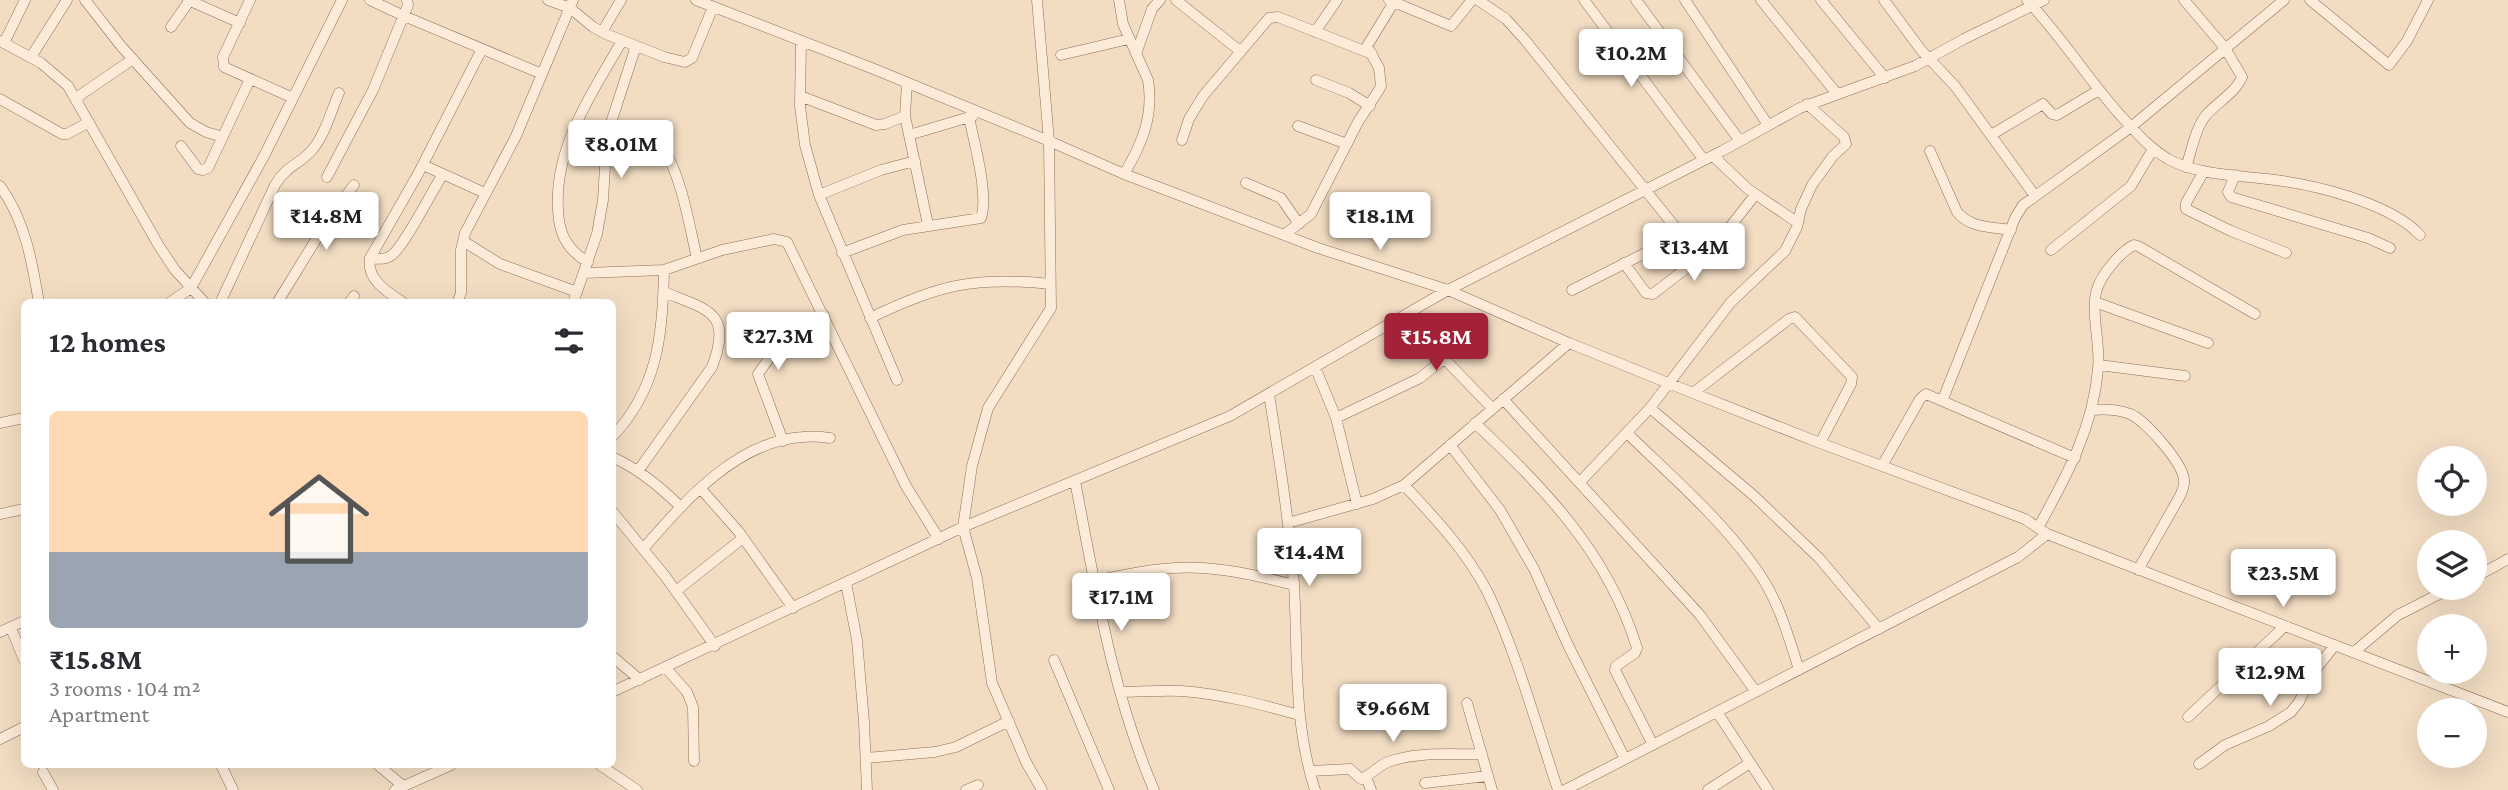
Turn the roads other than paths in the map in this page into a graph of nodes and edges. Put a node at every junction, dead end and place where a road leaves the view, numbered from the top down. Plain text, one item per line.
1 (25, 0) edge
2 (189, 0) edge
3 (250, 0) edge
4 (342, 0) edge
5 (370, 0) edge
6 (407, 0) edge
7 (548, 0) edge
8 (621, 0) edge
9 (696, 0) edge
10 (1037, 0) edge
11 (1119, 0) edge
12 (1160, 0) edge
13 (1175, 0) edge
14 (1336, 0) edge
15 (1472, 0) edge
16 (1478, 0) edge
17 (1584, 0) edge
18 (1636, 0) edge
19 (1685, 0) edge
20 (1761, 0) edge
21 (1821, 0) edge
22 (1884, 0) edge
23 (2044, 0) edge
24 (2184, 0) edge
25 (2284, 0) edge
26 (2428, 0) edge
27 (1392, 1) edge
28 (62, 2) edge
29 (90, 2) edge
30 (2316, 2) edge
31 (2030, 3) edge
32 (571, 4) edge
33 (713, 7) junction
34 (404, 16) junction
35 (240, 23) junction
36 (171, 27) dead end
37 (602, 32) junction
38 (1315, 32) junction
39 (1129, 39) junction
40 (622, 41) junction
41 (801, 41) junction
42 (2, 42) edge
43 (636, 46) junction
44 (2225, 48) junction
45 (482, 49) junction
46 (1240, 51) junction
47 (1136, 54) junction
48 (1372, 54) junction
49 (1061, 55) dead end
50 (31, 57) junction
51 (133, 59) junction
52 (1929, 60) junction
53 (542, 74) junction
54 (1885, 78) junction
55 (250, 79) junction
56 (1316, 80) dead end
57 (907, 83) junction
58 (2099, 90) junction
59 (339, 93) dead end
60 (1838, 94) junction
61 (800, 96) junction
62 (293, 97) junction
63 (76, 98) junction
64 (0, 99) edge
65 (1807, 104) junction
66 (1370, 106) junction
67 (980, 113) junction
68 (905, 116) junction
69 (969, 117) junction
70 (89, 122) junction
71 (1768, 125) junction
72 (1298, 126) dead end
73 (2131, 127) junction
74 (909, 135) junction
75 (1991, 135) junction
76 (223, 137) junction
77 (1182, 140) dead end
78 (1049, 141) junction
79 (1740, 141) junction
80 (1348, 144) junction
81 (181, 146) dead end
82 (606, 148) junction
83 (2153, 149) junction
84 (1930, 151) dead end
85 (1709, 158) junction
86 (915, 161) junction
87 (423, 165) junction
88 (2186, 167) junction
89 (2204, 171) junction
90 (443, 174) junction
91 (1124, 174) junction
92 (2235, 175) junction
93 (327, 177) dead end
94 (1246, 183) dead end
95 (354, 185) dead end
96 (0, 186) edge
97 (1645, 189) junction
98 (485, 194) junction
99 (818, 195) junction
100 (1755, 195) junction
101 (2035, 196) junction
102 (1798, 223) junction
103 (1299, 224) junction
104 (928, 225) junction
105 (2011, 230) junction
106 (1284, 235) junction
107 (2420, 236) dead end
108 (463, 241) junction
109 (2390, 248) dead end
110 (2051, 250) dead end
111 (842, 253) junction
112 (2286, 253) dead end
113 (370, 258) junction
114 (697, 258) junction
115 (589, 262) junction
116 (1625, 263) junction
117 (664, 270) junction
118 (585, 274) junction
119 (1050, 284) junction
120 (191, 288) junction
121 (1448, 290) junction
122 (1573, 290) dead end
123 (577, 292) junction
124 (664, 292) junction
125 (38, 299) edge
126 (175, 299) edge
127 (201, 299) edge
128 (221, 299) edge
129 (278, 299) edge
130 (399, 299) edge
131 (459, 299) edge
132 (574, 299) edge
133 (2095, 302) junction
134 (2255, 314) dead end
135 (824, 315) junction
136 (1403, 316) junction
137 (870, 318) junction
138 (1569, 342) junction
139 (2208, 343) dead end
140 (1444, 359) junction
141 (2099, 365) junction
142 (1315, 367) junction
143 (2185, 376) dead end
144 (897, 380) dead end
145 (1670, 383) junction
146 (1693, 393) junction
147 (1269, 394) junction
148 (1503, 399) junction
149 (1942, 399) junction
150 (1492, 408) junction
151 (1650, 408) junction
152 (2092, 410) junction
153 (1336, 418) junction
154 (21, 419) edge
155 (0, 423) edge
156 (1475, 423) junction
157 (616, 430) edge
158 (1626, 433) junction
159 (831, 438) dead end
160 (783, 441) junction
161 (1819, 443) junction
162 (1450, 446) junction
163 (2075, 458) junction
164 (616, 459) edge
165 (1882, 466) junction
166 (638, 471) junction
167 (1075, 481) junction
168 (1580, 482) junction
169 (1404, 485) junction
170 (701, 489) junction
171 (1357, 504) junction
172 (681, 507) junction
173 (21, 510) edge
174 (0, 514) edge
175 (616, 516) edge
176 (1288, 523) junction
177 (964, 527) junction
178 (2042, 531) junction
179 (743, 538) junction
180 (939, 539) junction
181 (643, 549) junction
182 (2508, 559) edge
183 (2138, 570) junction
184 (2487, 571) edge
185 (1094, 581) junction
186 (846, 583) junction
187 (1294, 584) junction
188 (676, 592) junction
189 (2427, 600) edge
190 (793, 608) junction
191 (21, 623) edge
192 (2285, 626) junction
193 (11, 628) junction
194 (1879, 629) junction
195 (0, 632) edge
196 (2334, 645) junction
197 (715, 646) junction
198 (21, 652) edge
199 (2354, 653) junction
200 (616, 659) edge
201 (1054, 660) dead end
202 (666, 668) junction
203 (1799, 670) junction
204 (640, 680) junction
205 (616, 690) edge
206 (1121, 692) junction
207 (1756, 692) junction
208 (1467, 703) dead end
209 (1717, 712) junction
210 (2508, 712) edge
211 (1299, 715) junction
212 (2188, 717) dead end
213 (1009, 721) junction
214 (21, 728) edge
215 (0, 739) edge
216 (1653, 744) junction
217 (1482, 754) junction
218 (866, 758) junction
219 (1625, 759) junction
220 (694, 761) dead end
221 (1750, 762) junction
222 (2199, 764) dead end
223 (222, 768) edge
224 (381, 768) edge
225 (444, 768) edge
226 (604, 768) edge
227 (1310, 771) junction
228 (43, 772) dead end
229 (1488, 776) junction
230 (1366, 777) junction
231 (1425, 783) dead end
232 (978, 785) dead end
233 (399, 788) edge
234 (53, 790) edge
235 (233, 790) edge
236 (637, 790) edge
237 (867, 790) edge
238 (966, 790) edge
239 (1042, 790) edge
240 (1109, 790) edge
241 (1154, 790) edge
242 (1315, 790) edge
243 (1371, 790) edge
244 (1492, 790) edge
245 (1558, 790) edge
246 (1565, 790) edge
247 (1709, 790) edge
248 (1769, 790) edge

1 - 42 street
2 - 35 street
2 - 36 street
3 - 35 street
4 - 62 street
5 - 34 street
6 - 34 street
7 - 32 street
8 - 37 street
9 - 33 street
10 - 78 street
11 - 39 street
12 - 47 street
13 - 46 street
14 - 38 street
15 - 27 street
16 - 97 street
17 - 85 street
18 - 79 street
19 - 71 street
20 - 60 street
21 - 54 street
22 - 52 street
23 - 31 street
24 - 44 street
25 - 44 street
26 - 30 street
27 - 48 street
28 - 50 street
29 - 51 street
31 - 52 street
31 - 58 street
32 - 37 street
32 - 53 street
33 - 41 street
33 - 43 street
34 - 45 street
34 - 93 street
35 - 55 street
37 - 40 street
38 - 46 street
38 - 48 street
39 - 47 street
39 - 49 street
40 - 43 street
40 - 115 street
41 - 57 street
41 - 61 street
42 - 50 street
43 - 82 street
44 - 73 street
44 - 88 street
45 - 53 street
45 - 87 street
46 - 77 street
47 - 91 street
48 - 66 street
50 - 63 street
51 - 63 street
51 - 76 street
52 - 54 street
52 - 75 street
53 - 98 street
54 - 60 street
55 - 62 street
55 - 76 street
56 - 66 street
57 - 67 street
57 - 68 street
58 - 73 street
58 - 75 street
59 - 128 street
60 - 65 street
61 - 68 street
61 - 99 street
62 - 120 street
63 - 70 street
64 - 70 street
65 - 71 street
65 - 102 street
66 - 80 street
67 - 69 street
67 - 78 street
68 - 74 street
69 - 74 street
69 - 104 street
70 - 120 street
71 - 79 street
72 - 80 street
73 - 83 street
73 - 101 street
74 - 86 street
75 - 101 street
76 - 81 street
78 - 91 street
78 - 119 street
79 - 85 street
80 - 103 street
82 - 114 street
82 - 115 street
83 - 88 street
83 - 110 street
84 - 105 street
85 - 97 street
85 - 100 street
86 - 99 street
86 - 104 street
87 - 90 street
87 - 113 street
88 - 89 street
89 - 92 street
89 - 112 street
90 - 98 street
90 - 113 street
91 - 106 street
92 - 107 street
92 - 109 street
94 - 103 street
95 - 129 street
96 - 125 street
97 - 116 street
97 - 121 street
98 - 108 street
99 - 111 street
100 - 102 street
100 - 116 street
101 - 105 street
102 - 145 street
103 - 106 street
104 - 111 street
105 - 149 street
106 - 121 street
108 - 123 street
108 - 131 street
111 - 137 street
113 - 130 street
114 - 117 street
114 - 135 street
115 - 118 street
116 - 122 street
117 - 118 street
117 - 124 street
118 - 123 street
119 - 137 street
119 - 177 street
120 - 126 street
120 - 127 street
121 - 136 street
121 - 138 street
123 - 132 street
124 - 157 street
124 - 166 street
133 - 134 street
133 - 139 street
133 - 141 street
135 - 160 street
135 - 180 street
136 - 140 street
136 - 142 street
137 - 144 street
138 - 145 street
138 - 148 street
140 - 150 street
140 - 153 street
141 - 143 street
141 - 152 street
142 - 147 street
142 - 153 street
145 - 146 street
145 - 151 street
146 - 161 street
146 - 161 street
147 - 167 street
147 - 176 street
148 - 150 street
148 - 168 street
149 - 163 street
149 - 165 street
150 - 156 street
151 - 158 street
151 - 194 street
152 - 163 street
152 - 183 street
153 - 171 street
154 - 155 street
156 - 162 street
156 - 216 street
158 - 168 street
158 - 203 street
159 - 160 street
160 - 170 street
161 - 165 street
162 - 169 street
162 - 219 street
163 - 178 street
164 - 166 street
165 - 178 street
166 - 172 street
167 - 177 street
167 - 185 street
168 - 207 street
169 - 171 street
169 - 245 street
170 - 172 street
170 - 179 street
171 - 176 street
172 - 181 street
173 - 174 street
175 - 181 street
176 - 187 street
177 - 180 street
177 - 213 street
178 - 183 street
178 - 194 street
179 - 188 street
179 - 190 street
180 - 186 street
181 - 188 street
182 - 184 street
183 - 192 street
185 - 187 street
185 - 206 street
186 - 190 street
186 - 218 street
187 - 211 street
188 - 197 street
189 - 199 street
190 - 197 street
191 - 193 street
192 - 196 street
192 - 212 street
193 - 195 street
193 - 198 street
194 - 203 street
196 - 199 street
196 - 222 street
197 - 202 street
199 - 210 street
200 - 204 street
201 - 240 street
202 - 204 street
202 - 220 street
203 - 207 street
204 - 205 street
206 - 211 street
206 - 241 street
207 - 209 street
208 - 217 street
209 - 216 street
209 - 221 street
211 - 227 street
213 - 218 street
213 - 239 street
214 - 215 street
216 - 219 street
217 - 229 street
217 - 230 street
218 - 237 street
219 - 246 street
221 - 247 street
221 - 248 street
223 - 235 street
224 - 233 street
225 - 233 street
226 - 236 street
227 - 230 street
227 - 242 street
228 - 234 street
229 - 231 street
229 - 244 street
230 - 243 street
232 - 238 street

